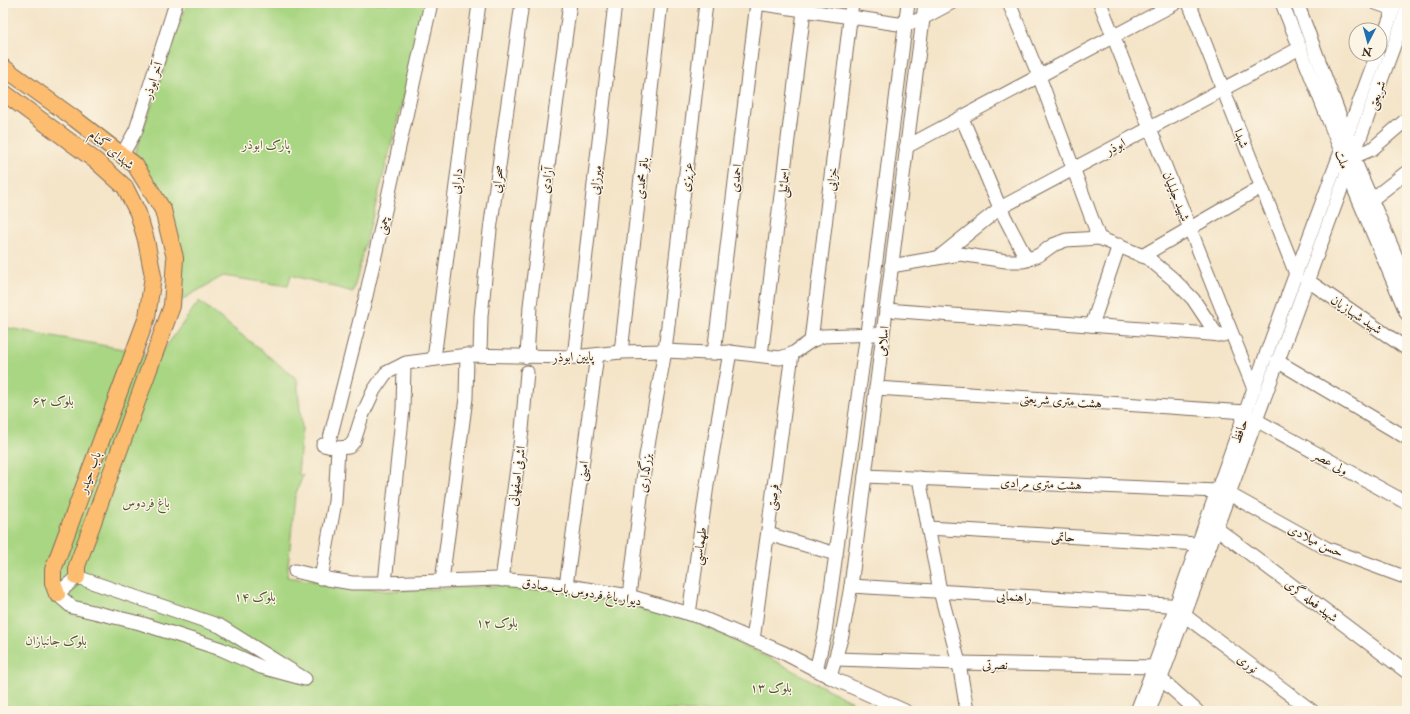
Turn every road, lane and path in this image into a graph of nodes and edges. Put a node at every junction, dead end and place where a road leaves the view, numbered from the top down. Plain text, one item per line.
1 (176, 3) edge
2 (431, 3) edge
3 (479, 3) edge
4 (522, 3) edge
5 (570, 3) edge
6 (615, 3) edge
7 (661, 3) edge
8 (706, 3) edge
9 (756, 3) edge
10 (852, 3) edge
11 (908, 3) edge
12 (925, 3) edge
13 (951, 3) edge
14 (1010, 3) edge
15 (1100, 3) edge
16 (1176, 3) edge
17 (1189, 3) edge
18 (1282, 3) edge
19 (1297, 3) edge
20 (1376, 3) edge
21 (1394, 6) edge
22 (805, 7) edge
23 (850, 17) junction
24 (923, 18) junction
25 (1406, 18) edge
26 (1388, 23) edge
27 (905, 25) junction
28 (1114, 36) junction
29 (1300, 48) junction
30 (1374, 62) edge
31 (3, 67) edge
32 (1039, 76) junction
33 (1223, 89) junction
34 (3, 92) edge
35 (962, 118) junction
36 (1407, 119) edge
37 (1150, 128) junction
38 (1347, 135) junction
39 (906, 147) junction
40 (1341, 151) junction
41 (122, 155) junction
42 (1353, 157) junction
43 (1074, 169) junction
44 (1347, 172) junction
45 (1407, 172) edge
46 (1261, 187) junction
47 (1366, 203) junction
48 (1000, 208) junction
49 (1190, 227) junction
50 (1099, 238) junction
51 (1118, 245) junction
52 (1142, 256) junction
53 (939, 257) junction
54 (1027, 260) junction
55 (891, 266) junction
56 (1296, 274) junction
57 (1307, 280) junction
58 (1407, 282) edge
59 (886, 310) junction
60 (1407, 314) edge
61 (1092, 326) junction
62 (867, 333) junction
63 (883, 334) junction
64 (1217, 335) junction
65 (1233, 336) junction
66 (811, 341) junction
67 (1407, 349) edge
68 (135, 351) junction
69 (665, 351) junction
70 (621, 352) junction
71 (730, 352) junction
72 (714, 353) junction
73 (792, 354) junction
74 (473, 355) junction
75 (598, 355) junction
76 (761, 355) junction
77 (154, 357) junction
78 (527, 357) junction
79 (574, 357) junction
80 (434, 359) junction
81 (1277, 361) junction
82 (404, 364) junction
83 (527, 372) dead end
84 (876, 388) junction
85 (1254, 389) junction
86 (1251, 416) junction
87 (1407, 438) edge
88 (330, 446) junction
89 (865, 476) junction
90 (919, 478) junction
91 (1223, 492) junction
92 (1407, 503) edge
93 (928, 528) junction
94 (1216, 528) junction
95 (768, 534) junction
96 (1198, 544) junction
97 (836, 554) junction
98 (295, 571) dead end
99 (76, 577) junction
100 (321, 578) junction
101 (1407, 578) edge
102 (502, 580) junction
103 (442, 581) junction
104 (385, 583) junction
105 (566, 586) junction
106 (851, 586) junction
107 (940, 591) junction
108 (57, 594) junction
109 (629, 596) junction
110 (1183, 609) junction
111 (689, 614) junction
112 (753, 640) junction
113 (836, 659) junction
114 (958, 663) junction
115 (1154, 667) junction
116 (816, 670) junction
117 (1407, 672) edge
118 (830, 677) junction
119 (1161, 679) junction
120 (905, 711) edge
121 (967, 711) edge
122 (1137, 711) edge
123 (1149, 711) edge
124 (1197, 711) edge
125 (1312, 711) edge

1 - 41 street, آخر ابوذر
2 - 88 street, چمنی
3 - 80 street, دارابی
4 - 74 street, صحرایی
5 - 78 street, آزادی
6 - 79 street, میرزایی
7 - 70 street, باقر محمدی
8 - 69 street, عزیزی
9 - 22 street
9 - 72 street, احمدی
10 - 23 street, خزایی
11 - 27 street, اسلامی
12 - 24 street, اسلامی
13 - 24 street
14 - 32 street
15 - 28 street, شهید جلیلیان
16 - 28 street
17 - 33 street, شهدا
18 - 29 street, ملت
19 - 38 street, ملت
20 - 21 street
21 - 26 street
22 - 23 street
22 - 76 street, اسمائیلی
23 - 27 street
23 - 66 street, خزایی
24 - 27 street
24 - 39 street, اسلامی
25 - 42 street, شریعتی
27 - 62 street, اسلامی
28 - 32 street
28 - 37 street, شهید جلیلیان
29 - 33 street, ابوذر
29 - 40 street, ملت
30 - 38 street, شریعتی
31 - 41 main road, شهدای گمنام
32 - 35 street
32 - 43 street
33 - 37 street, ابوذر
33 - 46 street, شهدا
34 - 68 main road, شهدای گمنام
35 - 39 street
35 - 48 street
36 - 42 street
37 - 43 street, ابوذر
37 - 49 street, شهید جلیلیان
38 - 40 street, شریعتی
38 - 42 street, ملت
39 - 55 street, اسلامی
40 - 44 street, ملت
40 - 56 street, حافظ
41 - 77 main road, شهدای گمنام
42 - 44 street, شریعتی
42 - 47 street, ملت
43 - 48 street, ابوذر
43 - 50 street
44 - 47 street, ملت
44 - 57 street, حافظ
45 - 47 street
46 - 49 street
46 - 56 street, شهدا
47 - 58 street, ملت
47 - 60 street, ملت
48 - 53 street, ابوذر
48 - 54 street
49 - 52 street
49 - 65 street, شهید جلیلیان
50 - 51 street
50 - 54 street
51 - 52 street
51 - 61 street
52 - 64 street
53 - 54 street
53 - 55 street
55 - 59 street, اسلامی
56 - 85 street, حافظ
57 - 67 street, شهید شهبازیان
57 - 81 street, حافظ
59 - 61 street
59 - 63 street, اسلامی
61 - 64 street
62 - 63 street, پایین ابوذر
62 - 66 street, پایین ابوذر
62 - 97 street, اسلامی
63 - 84 street, اسلامی
64 - 65 street
65 - 85 street, شهید جلیلیان
66 - 73 street, پایین ابوذر
68 - 77 street
68 - 108 main road, باب حیدر
69 - 70 street, پایین ابوذر
69 - 72 street, پایین ابوذر
69 - 109 street, بزرگداری
70 - 75 street, پایین ابوذر
71 - 72 street, پایین ابوذر
71 - 76 street, پایین ابوذر
71 - 111 street, طهماسبی
73 - 76 street, پایین ابوذر
73 - 95 street, فرصتی
74 - 78 street, پایین ابوذر
74 - 80 street, پایین ابوذر
74 - 103 street, صحرایی
75 - 79 street, پایین ابوذر
75 - 105 street, امینی
77 - 99 main road, باب حیدر
78 - 79 street, پایین ابوذر
80 - 82 street, پایین ابوذر
81 - 86 street, حافظ
81 - 87 street
82 - 88 street, پایین ابوذر
82 - 104 street
83 - 102 street, اشرفی اصفهانی
84 - 86 street, هشت متری شریعتی
84 - 89 street, اسلامی
85 - 86 street, حافظ
86 - 91 street, حافظ
86 - 92 street, ولی عصر
88 - 100 street, چمنی
89 - 90 street, هشت متری مرادی
89 - 106 street, اسلامی
90 - 91 street, هشت متری مرادی
90 - 93 street
91 - 94 street, حافظ
91 - 96 street, حافظ
91 - 101 street, حسن میلادی
93 - 96 street, حاتمی
93 - 107 street
94 - 110 street, حافظ
94 - 117 street, شهید فعله گری
95 - 97 street
95 - 112 street, فرصتی
96 - 110 street, حافظ
97 - 116 street, اسلامی
98 - 100 street, دیوار باغ فردوس باب صادق
99 - 108 street
99 - 108 street
100 - 104 street, دیوار باغ فردوس باب صادق
102 - 103 street, دیوار باغ فردوس باب صادق
102 - 105 street, دیوار باغ فردوس باب صادق
103 - 104 street, دیوار باغ فردوس باب صادق
105 - 109 street, دیوار باغ فردوس باب صادق
106 - 107 street, راهنمایی
106 - 113 street, اسلامی
107 - 110 street, راهنمایی
107 - 114 street
109 - 111 street, دیوار باغ فردوس باب صادق
110 - 115 street, حافظ
110 - 119 street, حافظ
110 - 125 street, نوری
111 - 112 street, دیوار باغ فردوس باب صادق
112 - 116 street, دیوار باغ فردوس باب صادق
113 - 114 street, نصرتی
113 - 118 street, اسلامی
114 - 115 street, نصرتی
114 - 121 street
115 - 122 street, حافظ
116 - 118 street, دیوار باغ فردوس باب صادق
118 - 120 street, دیوار باغ فردوس باب صادق
119 - 123 street, حافظ
119 - 124 street

